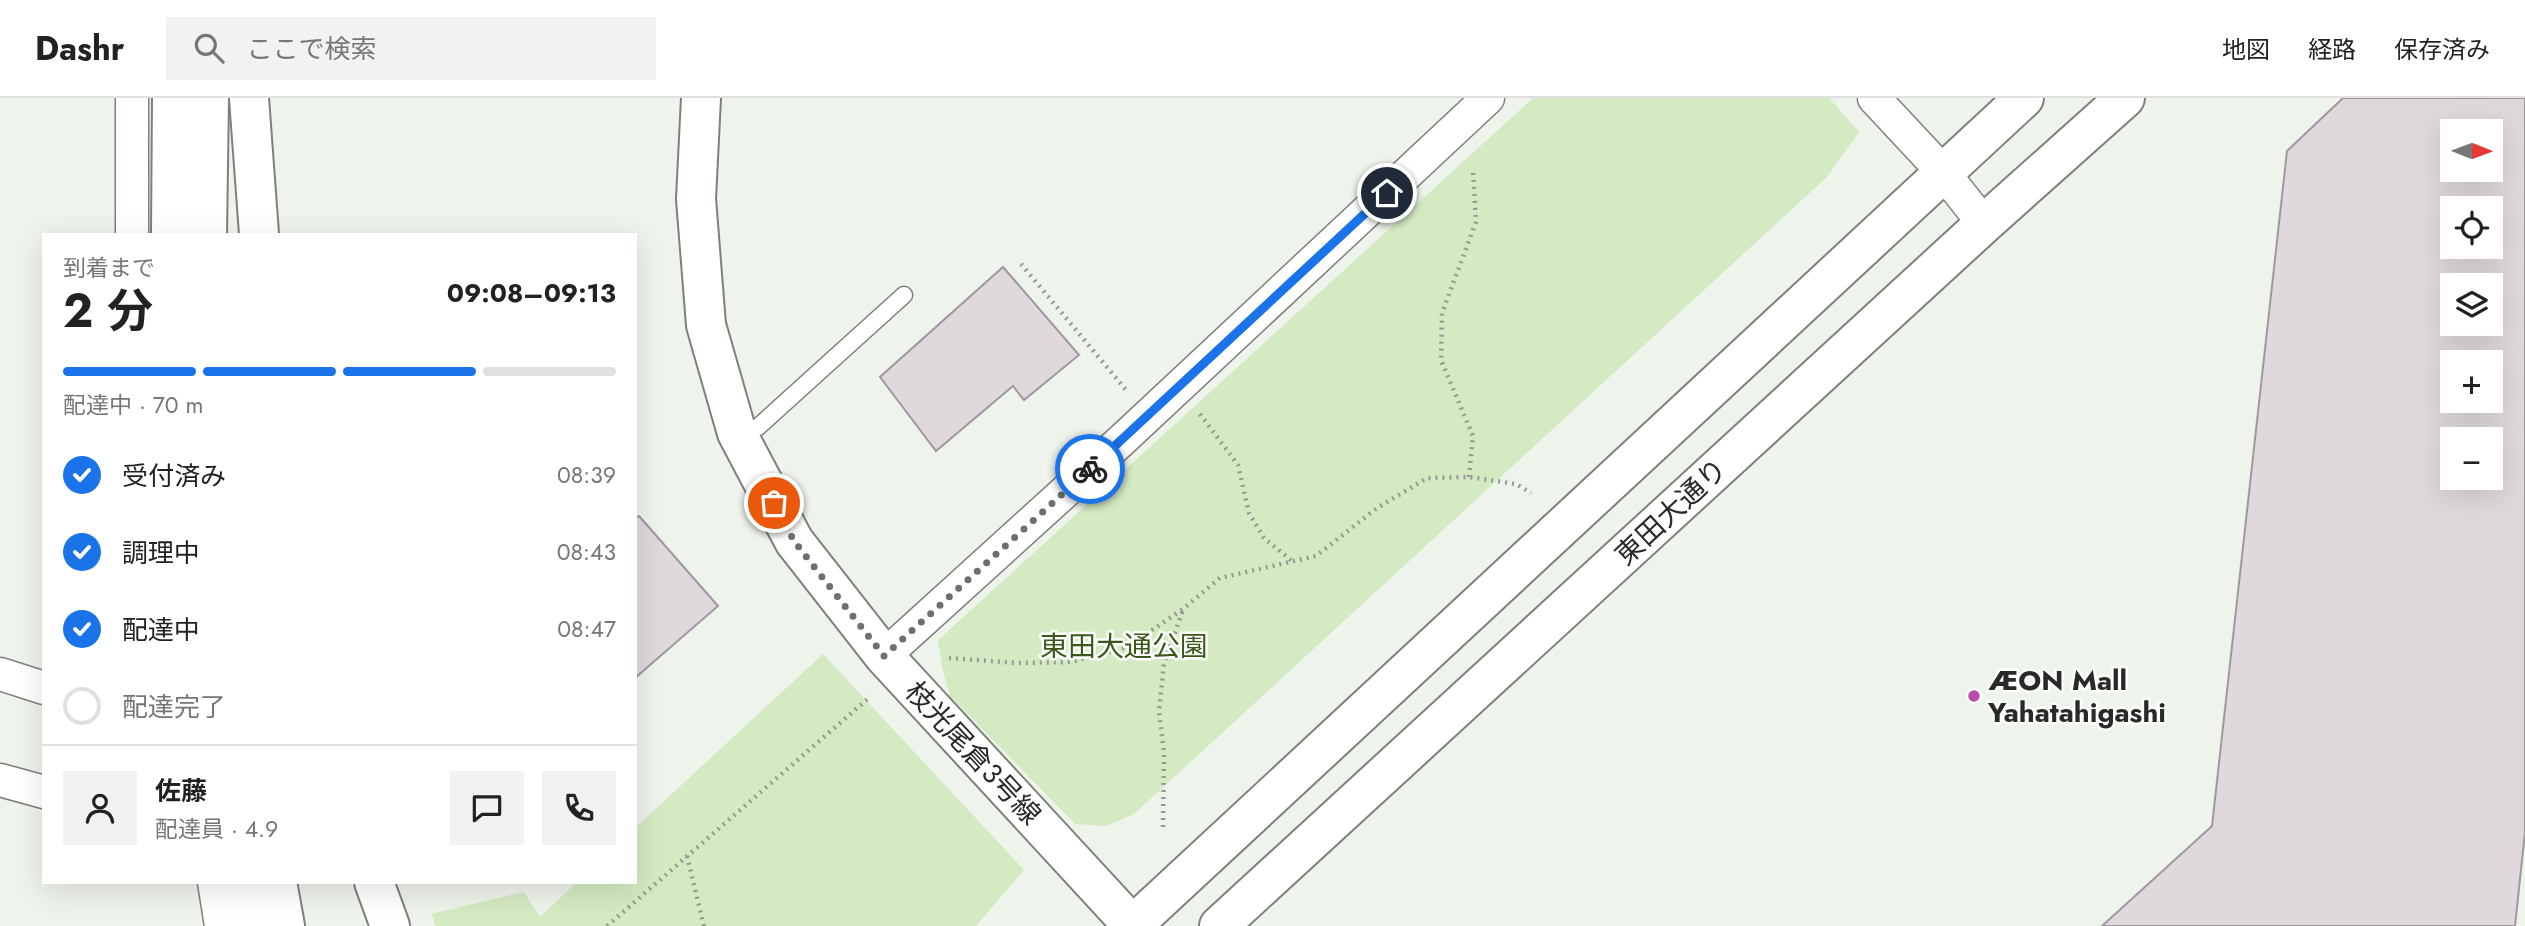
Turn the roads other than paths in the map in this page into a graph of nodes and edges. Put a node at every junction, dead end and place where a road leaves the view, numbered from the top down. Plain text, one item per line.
1 (132, 98) edge
2 (172, 98) edge
3 (209, 98) edge
4 (249, 98) edge
5 (701, 98) edge
6 (1488, 98) edge
7 (1874, 98) edge
8 (2024, 98) edge
9 (2125, 98) edge
10 (1943, 173) junction
11 (1984, 224) junction
12 (132, 233) edge
13 (171, 233) edge
14 (207, 233) edge
15 (259, 233) edge
16 (904, 295) dead end
17 (737, 433) junction
18 (882, 672) junction
19 (0, 674) edge
20 (42, 687) edge
21 (0, 780) edge
22 (42, 791) edge
23 (214, 884) edge
24 (241, 884) edge
25 (277, 884) edge
26 (375, 884) edge
27 (221, 926) edge
28 (249, 926) edge
29 (285, 926) edge
30 (390, 926) edge
31 (1132, 926) edge
32 (1219, 926) edge

1 - 12 street
2 - 13 main road
3 - 14 main road
4 - 15 main road
5 - 17 main road, 枝光尾倉3号線
6 - 18 street
7 - 10 street
8 - 10 main road
9 - 11 main road, 東田大通り
10 - 11 street
10 - 31 main road
11 - 32 main road, 東田大通り
16 - 17 lane
17 - 18 main road, 枝光尾倉3号線
18 - 31 main road, 枝光尾倉3号線
19 - 20 street
21 - 22 street
23 - 27 street
24 - 28 main road
25 - 29 main road
26 - 30 main road

